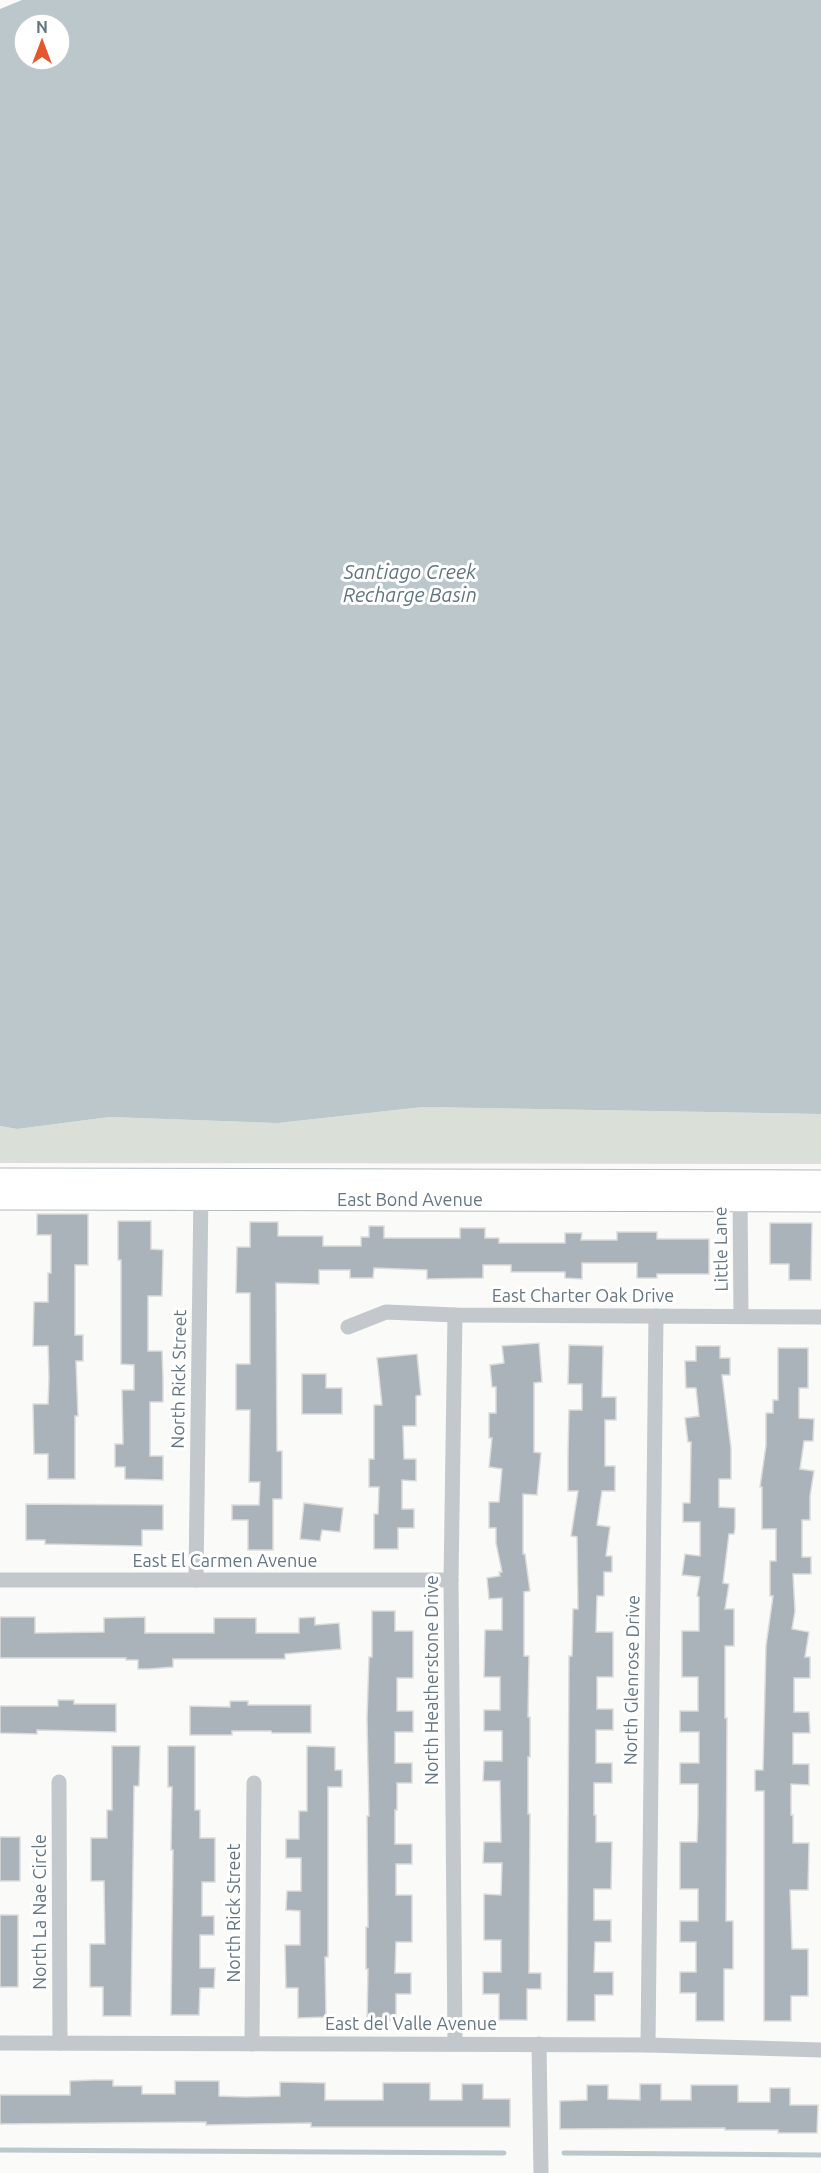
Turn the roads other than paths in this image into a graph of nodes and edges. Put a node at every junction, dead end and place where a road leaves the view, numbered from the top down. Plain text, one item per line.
1 (0, 1179) edge
2 (821, 1181) edge
3 (201, 1189) junction
4 (740, 1191) junction
5 (0, 1199) edge
6 (821, 1201) edge
7 (455, 1315) junction
8 (656, 1316) junction
9 (741, 1316) junction
10 (821, 1317) edge
11 (348, 1327) dead end
12 (0, 1580) edge
13 (196, 1580) junction
14 (451, 1580) junction
15 (59, 1782) dead end
16 (254, 1783) dead end
17 (0, 2043) edge
18 (60, 2043) junction
19 (252, 2043) junction
20 (456, 2044) junction
21 (539, 2044) junction
22 (648, 2045) junction
23 (821, 2050) edge
24 (541, 2173) edge

1 - 3 street, East Bond Avenue
2 - 4 street, East Bond Avenue
3 - 4 street, East Bond Avenue
3 - 5 street, East Bond Avenue
3 - 13 street, North Rick Street
4 - 6 street, East Bond Avenue
4 - 9 street, Little Lane
7 - 8 street, East Charter Oak Drive
7 - 11 street, East Charter Oak Drive
7 - 14 street, North Heatherstone Drive
8 - 9 street, East Charter Oak Drive
8 - 22 street, North Glenrose Drive
9 - 10 street, East Charter Oak Drive
12 - 13 street, East El Carmen Avenue
13 - 14 street, East El Carmen Avenue
14 - 20 street, North Heatherstone Drive
15 - 18 street, North La Nae Circle
16 - 19 street, North Rick Street
17 - 18 street, East del Valle Avenue
18 - 19 street, East del Valle Avenue
19 - 20 street, East del Valle Avenue
20 - 21 street, East del Valle Avenue
21 - 22 street, East del Valle Avenue
21 - 24 street
22 - 23 street, East del Valle Avenue

